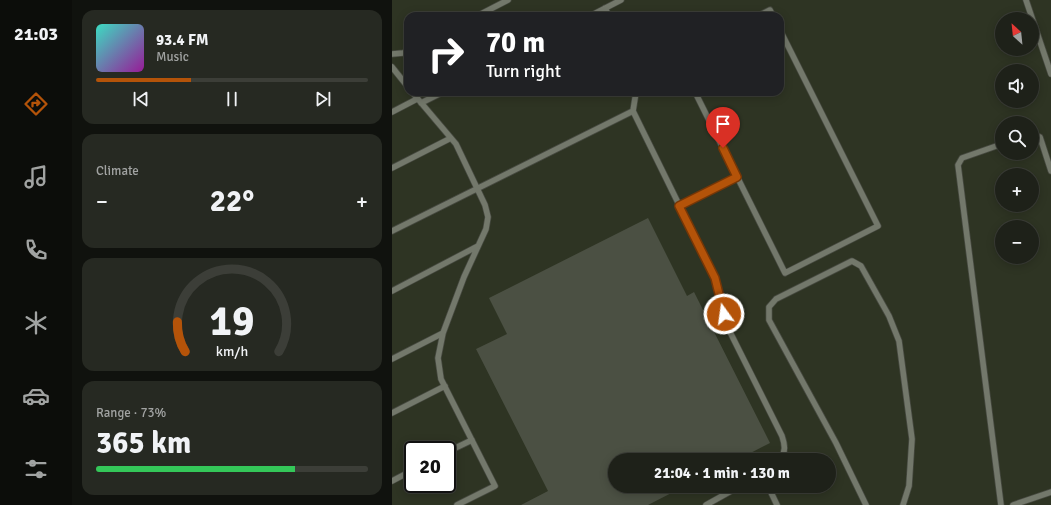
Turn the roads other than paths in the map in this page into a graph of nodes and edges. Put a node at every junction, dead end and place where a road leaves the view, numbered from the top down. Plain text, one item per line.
1 (508, 0) edge
2 (621, 0) edge
3 (1026, 0) edge
4 (605, 8) junction
5 (485, 12) edge
6 (598, 12) edge
7 (607, 12) edge
8 (784, 38) edge
9 (404, 53) edge
10 (392, 54) edge
11 (392, 67) edge
12 (1051, 74) edge
13 (404, 82) edge
14 (415, 96) edge
15 (432, 96) edge
16 (635, 96) edge
17 (697, 96) edge
18 (419, 101) junction
19 (633, 110) junction
20 (392, 112) edge
21 (1039, 137) edge
22 (451, 138) junction
23 (995, 146) edge
24 (392, 168) edge
25 (1051, 171) edge
26 (737, 177) junction
27 (478, 188) junction
28 (679, 206) junction
29 (392, 231) edge
30 (478, 246) junction
31 (392, 290) edge
32 (443, 333) junction
33 (392, 359) edge
34 (445, 386) junction
35 (392, 413) edge
36 (472, 440) junction
37 (456, 448) edge
38 (784, 453) edge
39 (404, 475) edge
40 (392, 481) edge
41 (1051, 492) edge
42 (727, 493) edge
43 (771, 493) edge
44 (457, 505) edge
45 (706, 505) edge
46 (777, 505) edge
47 (866, 505) edge
48 (903, 505) edge
49 (1001, 505) edge
50 (1013, 505) edge

1 - 5 lane
2 - 4 lane
3 - 12 lane
4 - 6 lane
4 - 7 lane
8 - 26 lane
9 - 10 lane
11 - 13 lane
14 - 18 lane
15 - 18 lane
16 - 19 lane
17 - 26 lane
18 - 20 lane
18 - 22 lane
19 - 27 lane
19 - 28 lane
21 - 25 lane
22 - 24 lane
22 - 27 lane
23 - 49 lane
26 - 28 lane
27 - 29 lane
27 - 30 lane
28 - 38 lane
30 - 31 lane
30 - 32 lane
32 - 33 lane
32 - 34 lane
34 - 35 lane
34 - 36 lane
36 - 37 lane
36 - 44 lane
39 - 40 lane
41 - 50 lane
42 - 45 lane
43 - 46 lane
47 - 48 lane

